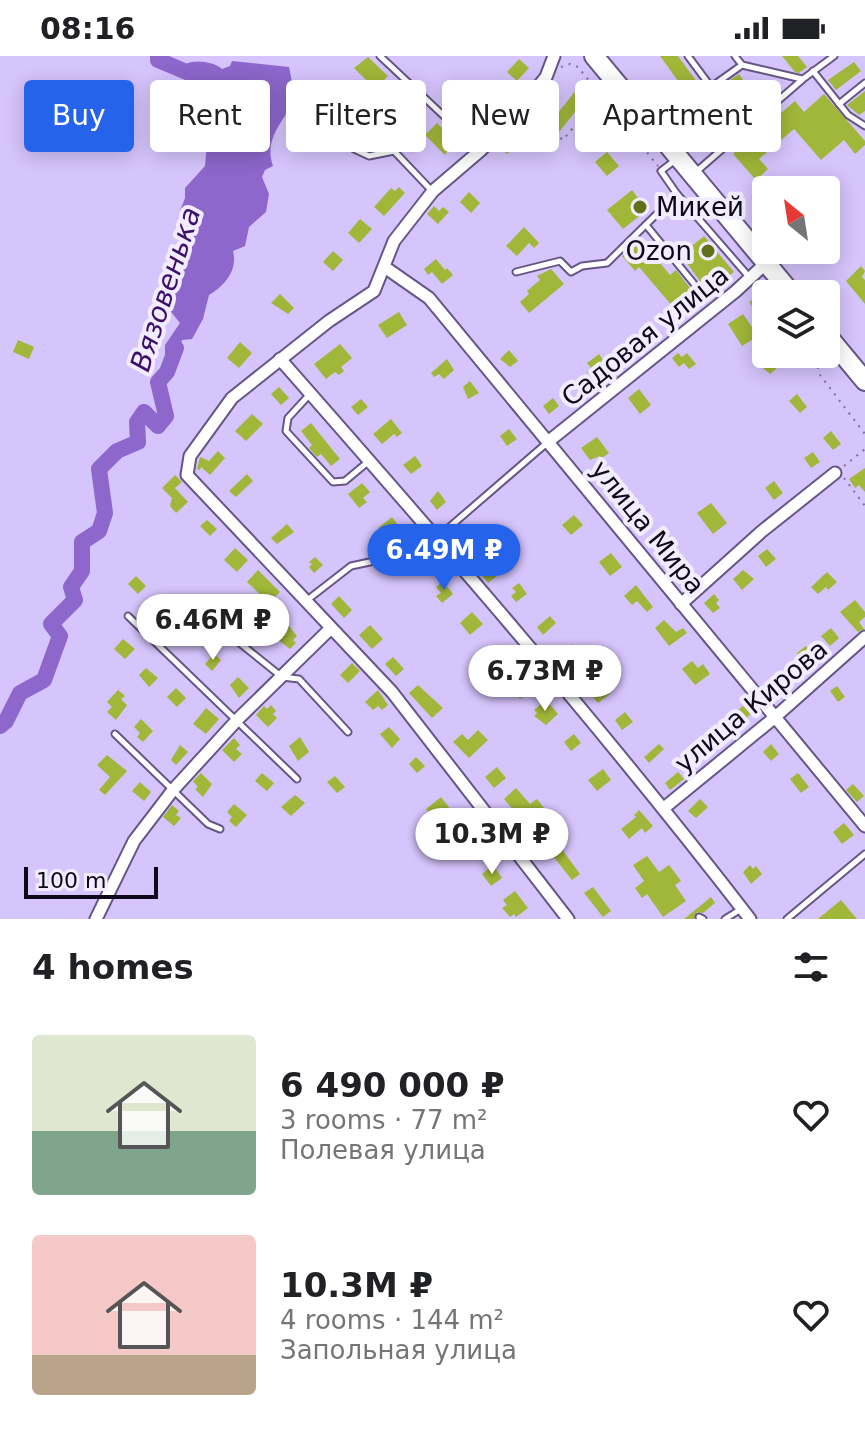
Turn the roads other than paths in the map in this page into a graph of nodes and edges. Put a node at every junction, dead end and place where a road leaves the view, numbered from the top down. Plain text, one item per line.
1 (380, 56) edge
2 (554, 56) edge
3 (594, 56) edge
4 (688, 56) edge
5 (735, 56) edge
6 (834, 56) edge
7 (825, 59) edge
8 (742, 65) junction
9 (813, 71) junction
10 (803, 79) junction
11 (542, 80) edge
12 (865, 83) edge
13 (839, 104) junction
14 (442, 114) edge
15 (865, 126) edge
16 (360, 152) edge
17 (389, 152) edge
18 (395, 152) edge
19 (479, 152) edge
20 (678, 158) junction
21 (692, 176) junction
22 (433, 191) junction
23 (677, 194) junction
24 (646, 225) junction
25 (752, 247) edge
26 (765, 264) edge
27 (767, 264) edge
28 (386, 268) junction
29 (516, 272) dead end
30 (751, 279) junction
31 (780, 280) edge
32 (704, 296) dead end
33 (840, 351) edge
34 (280, 359) junction
35 (865, 381) edge
36 (311, 394) junction
37 (549, 441) junction
38 (369, 461) junction
39 (835, 473) dead end
40 (424, 523) junction
41 (437, 538) junction
42 (305, 602) junction
43 (681, 604) junction
44 (210, 615) dead end
45 (128, 616) dead end
46 (330, 629) junction
47 (865, 637) edge
48 (282, 677) junction
49 (774, 718) junction
50 (238, 719) junction
51 (348, 732) dead end
52 (115, 734) dead end
53 (297, 779) dead end
54 (173, 790) junction
55 (664, 808) junction
56 (865, 826) edge
57 (220, 829) dead end
58 (865, 854) edge
59 (742, 908) junction
60 (96, 919) edge
61 (568, 919) edge
62 (725, 919) edge
63 (750, 919) edge
64 (787, 919) edge

1 - 14 lane
2 - 11 street
3 - 20 main road
4 - 8 lane
5 - 8 lane
6 - 7 lane
7 - 9 lane
8 - 10 lane
9 - 10 lane
9 - 13 lane
10 - 21 lane
12 - 13 lane
13 - 15 lane
16 - 17 lane
18 - 22 lane
19 - 22 street
20 - 21 main road
20 - 23 lane
21 - 25 main road
22 - 28 street
23 - 24 lane
23 - 30 lane
24 - 29 lane
24 - 32 lane
26 - 30 street, Садовая улица
27 - 31 main road
28 - 34 street
28 - 37 street, улица Мира
30 - 37 street, Садовая улица
33 - 35 main road
34 - 36 street
34 - 42 street
36 - 38 street
36 - 38 lane
37 - 41 lane
37 - 43 street, улица Мира
38 - 40 street
39 - 43 street
40 - 41 street
40 - 42 lane
41 - 55 street
42 - 46 street
43 - 49 street, улица Мира
44 - 48 lane
45 - 50 lane
46 - 48 street
46 - 61 street
47 - 49 street, улица Кирова
48 - 50 street
48 - 51 lane
49 - 55 street, улица Кирова
49 - 56 street, улица Мира
50 - 53 lane
50 - 54 street
52 - 54 lane
54 - 57 lane
54 - 60 street
55 - 59 street
58 - 64 lane
59 - 62 lane
59 - 63 street

